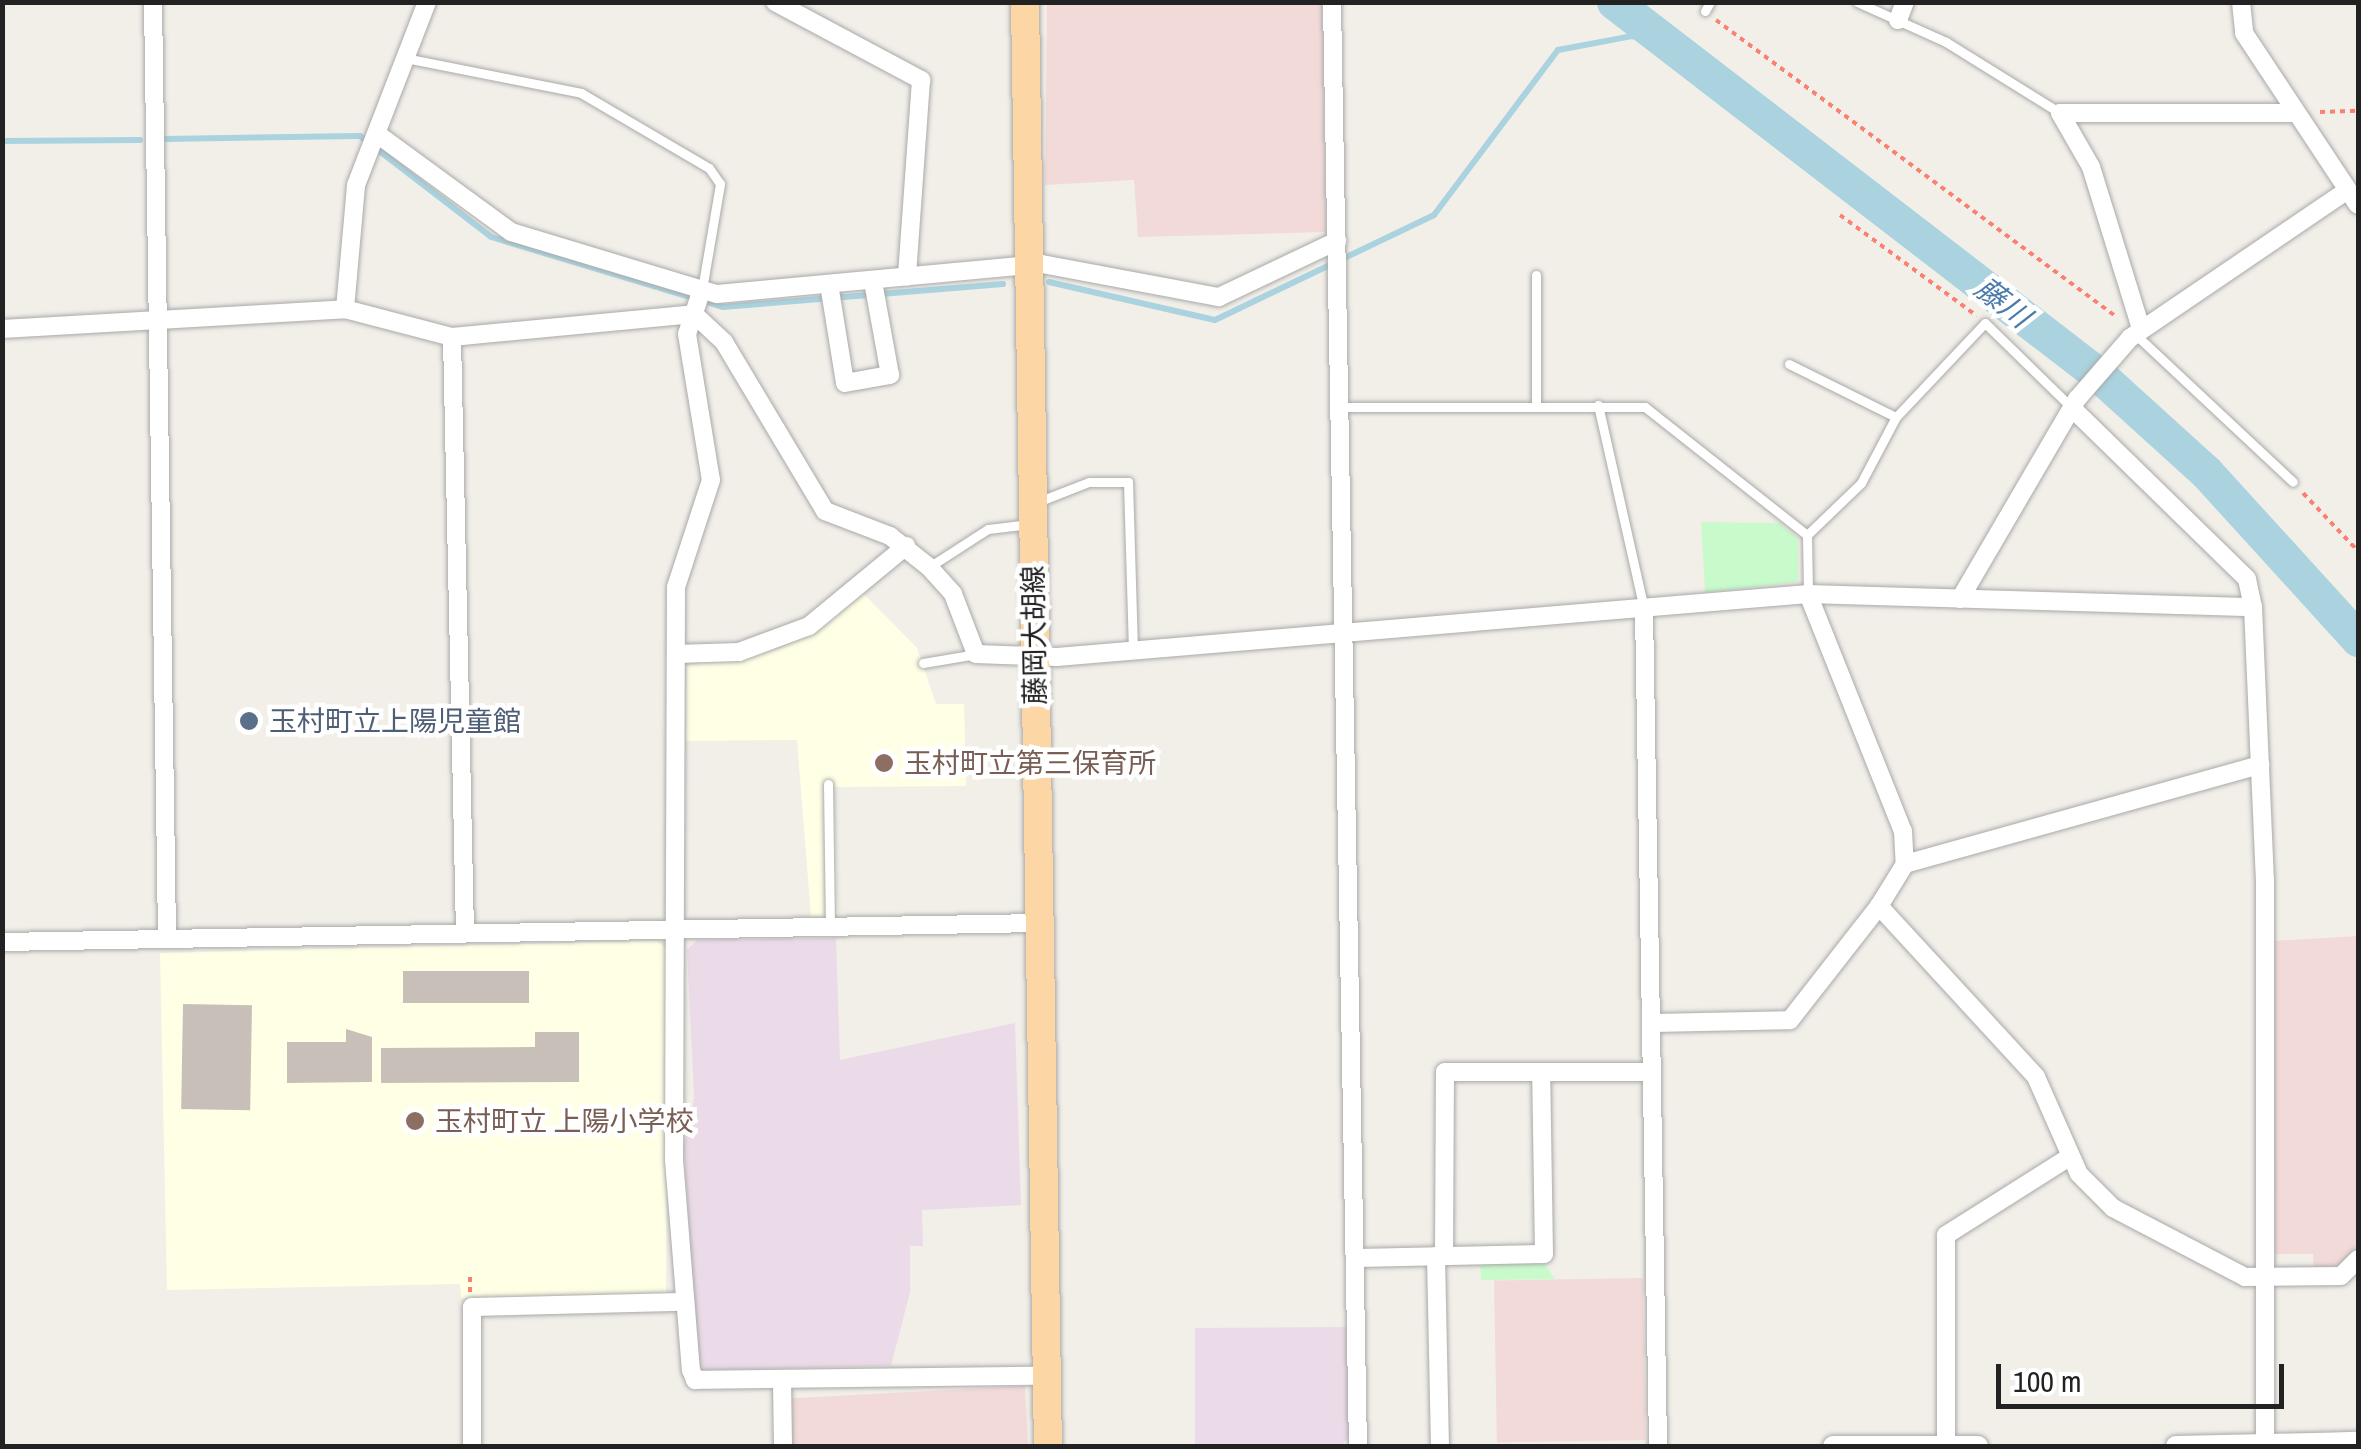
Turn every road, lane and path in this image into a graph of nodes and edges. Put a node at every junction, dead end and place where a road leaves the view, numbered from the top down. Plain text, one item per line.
1 (154, 2) edge
2 (428, 2) edge
3 (775, 2) edge
4 (1025, 2) edge
5 (1332, 2) edge
6 (1857, 2) edge
7 (2241, 2) edge
8 (1708, 7) edge
9 (1901, 11) edge
10 (405, 58) junction
11 (2358, 112) edge
12 (2060, 113) junction
13 (2295, 113) junction
14 (376, 143) junction
15 (2351, 199) edge
16 (1840, 215) dead end
17 (1337, 253) junction
18 (1027, 266) junction
19 (1536, 275) dead end
20 (907, 276) junction
21 (874, 291) junction
22 (828, 294) junction
23 (698, 301) junction
24 (344, 309) junction
25 (1984, 323) junction
26 (159, 326) junction
27 (2, 329) edge
28 (2135, 334) junction
29 (452, 337) junction
30 (1789, 364) dead end
31 (1598, 404) junction
32 (2075, 404) junction
33 (1536, 405) junction
34 (1340, 407) junction
35 (1896, 417) junction
36 (2293, 482) joint
37 (1032, 513) junction
38 (1807, 535) junction
39 (906, 546) junction
40 (2358, 550) edge
41 (930, 567) junction
42 (1808, 594) junction
43 (1960, 599) junction
44 (2253, 607) junction
45 (1644, 609) junction
46 (1343, 632) junction
47 (1134, 650) junction
48 (676, 654) junction
49 (976, 654) junction
50 (1034, 658) junction
51 (923, 663) dead end
52 (2260, 765) junction
53 (828, 784) dead end
54 (1905, 864) junction
55 (1879, 906) junction
56 (1038, 923) junction
57 (830, 925) junction
58 (679, 930) junction
59 (465, 932) junction
60 (166, 938) junction
61 (2, 942) edge
62 (1651, 1023) junction
63 (1652, 1072) junction
64 (1542, 1073) junction
65 (2068, 1158) junction
66 (1440, 1256) junction
67 (1355, 1258) junction
68 (2358, 1259) edge
69 (2264, 1278) junction
70 (683, 1302) junction
71 (1045, 1376) junction
72 (782, 1381) junction
73 (2358, 1442) edge
74 (2265, 1445) edge
75 (472, 1446) edge
76 (783, 1446) edge
77 (1048, 1446) edge
78 (1358, 1446) edge
79 (1440, 1446) edge
80 (1658, 1446) edge
81 (1832, 1446) edge
82 (1946, 1446) edge
83 (1978, 1446) edge
84 (2176, 1446) edge

1 - 26 street
2 - 10 street
3 - 20 street
4 - 18 main road, 藤岡大胡線
5 - 17 street
6 - 9 lane
7 - 13 street
8 - 28 path
9 - 12 lane
10 - 14 street
10 - 23 lane
11 - 13 path
12 - 13 street
12 - 28 street
13 - 15 street
14 - 23 street
14 - 24 street
15 - 28 street
16 - 25 path
17 - 18 street
17 - 34 street
18 - 20 street
18 - 37 main road, 藤岡大胡線
19 - 33 lane
20 - 21 street
21 - 22 street
21 - 22 street
22 - 23 street
23 - 29 street
23 - 39 street
23 - 48 street
24 - 26 street
24 - 29 street
25 - 32 lane
25 - 35 lane
26 - 27 street
26 - 60 street
28 - 32 street
28 - 36 lane
29 - 59 street
30 - 35 lane
31 - 33 lane
31 - 38 lane
31 - 45 lane
32 - 43 street
32 - 44 street
33 - 34 lane
34 - 46 street
35 - 38 lane
36 - 40 path
37 - 41 lane
37 - 47 lane
37 - 50 main road, 藤岡大胡線
38 - 42 lane
39 - 41 street
39 - 48 street
41 - 49 street
42 - 43 street
42 - 45 street
42 - 54 street
43 - 44 street
44 - 52 street
45 - 46 street
45 - 62 street
46 - 47 street
46 - 67 street
47 - 50 street
48 - 58 street
49 - 50 street
49 - 51 lane
50 - 56 main road, 藤岡大胡線
52 - 54 street
52 - 69 street
53 - 57 lane
54 - 55 street
55 - 62 street
55 - 65 street
56 - 57 street
56 - 71 main road, 藤岡大胡線
57 - 58 street
58 - 59 street
58 - 70 street
59 - 60 street
60 - 61 street
62 - 63 street
63 - 64 street
63 - 80 street
64 - 66 street
64 - 66 street
65 - 69 street
65 - 82 street
66 - 67 street
66 - 79 street
67 - 78 street
68 - 69 street
69 - 74 street
70 - 72 street
70 - 75 street
71 - 72 street
71 - 77 main road, 藤岡大胡線
72 - 76 street
73 - 74 street
74 - 84 street
81 - 82 street
82 - 83 street

